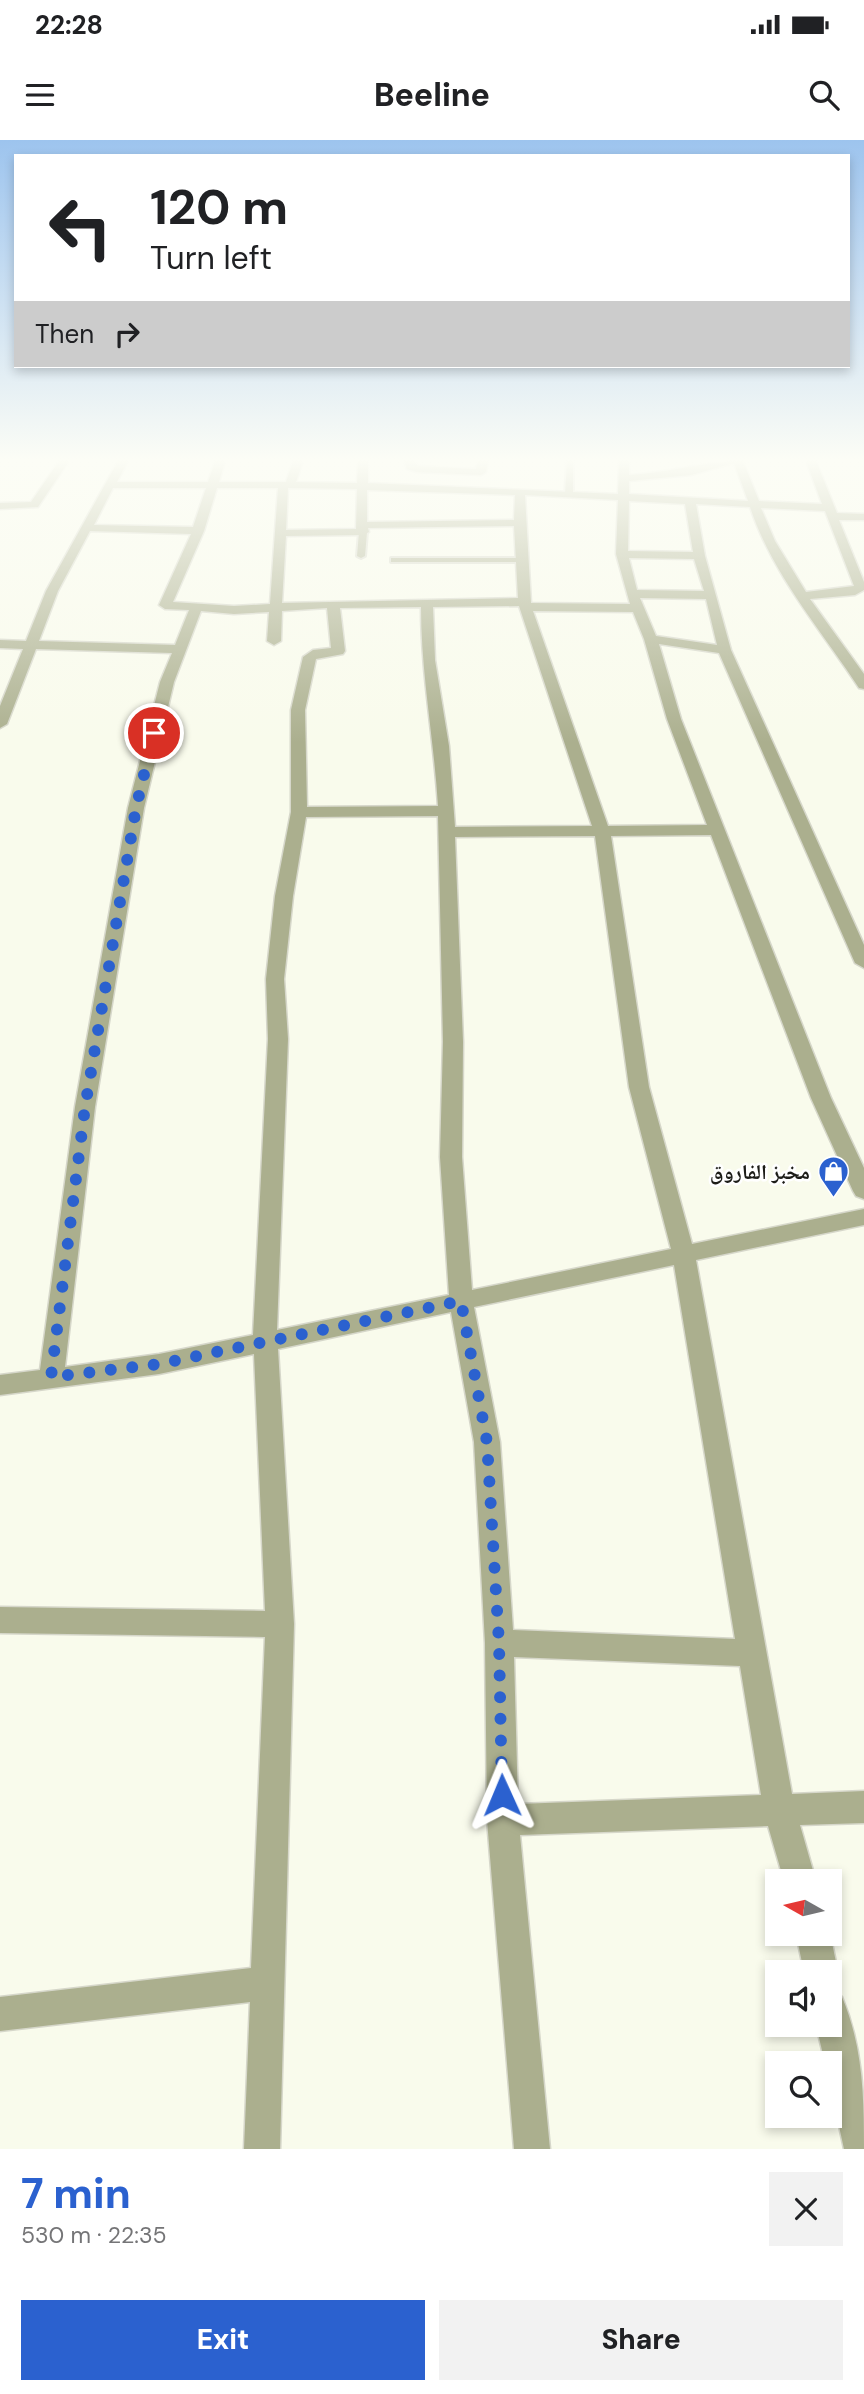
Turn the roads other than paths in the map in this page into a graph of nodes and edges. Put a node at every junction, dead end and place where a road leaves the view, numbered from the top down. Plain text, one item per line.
1 (622, 554) edge
2 (72, 555) edge
3 (187, 555) edge
4 (279, 555) edge
5 (521, 555) edge
6 (651, 555) edge
7 (777, 555) edge
8 (699, 556) joint
9 (394, 560) dead end
10 (521, 560) junction
11 (858, 569) edge
12 (709, 595) junction
13 (803, 596) junction
14 (636, 601) junction
15 (427, 603) junction
16 (333, 604) junction
17 (525, 604) junction
18 (277, 607) junction
19 (196, 609) junction
20 (651, 639) junction
21 (274, 641) dead end
22 (31, 643) junction
23 (0, 644) edge
24 (180, 649) junction
25 (724, 650) junction
26 (843, 651) junction
27 (864, 652) edge
28 (864, 685) edge
29 (0, 724) edge
30 (299, 812) junction
31 (446, 821) junction
32 (716, 830) junction
33 (602, 831) junction
34 (864, 963) edge
35 (864, 1191) edge
36 (862, 1221) edge
37 (684, 1255) junction
38 (461, 1301) junction
39 (265, 1341) junction
40 (51, 1377) junction
41 (0, 1385) edge
42 (0, 1620) edge
43 (279, 1624) junction
44 (499, 1643) junction
45 (753, 1653) junction
46 (864, 1807) edge
47 (779, 1808) junction
48 (503, 1820) junction
49 (797, 1869) edge
50 (268, 1983) junction
51 (0, 2014) edge
52 (837, 2037) edge
53 (262, 2149) edge
54 (532, 2149) edge
55 (862, 2149) edge

1 - 14 street
2 - 22 street
3 - 19 street
4 - 18 street
5 - 10 street
6 - 8 street
7 - 13 street
8 - 12 street
9 - 10 lane
10 - 17 street
11 - 13 street
12 - 14 street
12 - 25 street
13 - 26 street
14 - 17 street
14 - 20 street
15 - 16 street
15 - 17 street
15 - 31 street
16 - 18 street
16 - 30 street
17 - 33 street
18 - 19 street
18 - 21 street
19 - 24 street
20 - 25 street
20 - 32 street
22 - 23 street
22 - 24 street
22 - 29 street
24 - 40 street
25 - 34 street
26 - 27 street
26 - 28 street
30 - 31 street
30 - 39 street
31 - 33 street
31 - 38 street
32 - 33 street
32 - 35 street
33 - 37 street
36 - 37 street
37 - 38 street
37 - 45 street
38 - 39 street
38 - 44 street
39 - 40 street
39 - 43 street
40 - 41 street
42 - 43 street
43 - 50 street
44 - 45 street
44 - 48 street
45 - 47 street
46 - 47 street
47 - 48 street
47 - 49 street
48 - 54 street
50 - 51 street
50 - 53 street
52 - 55 street

